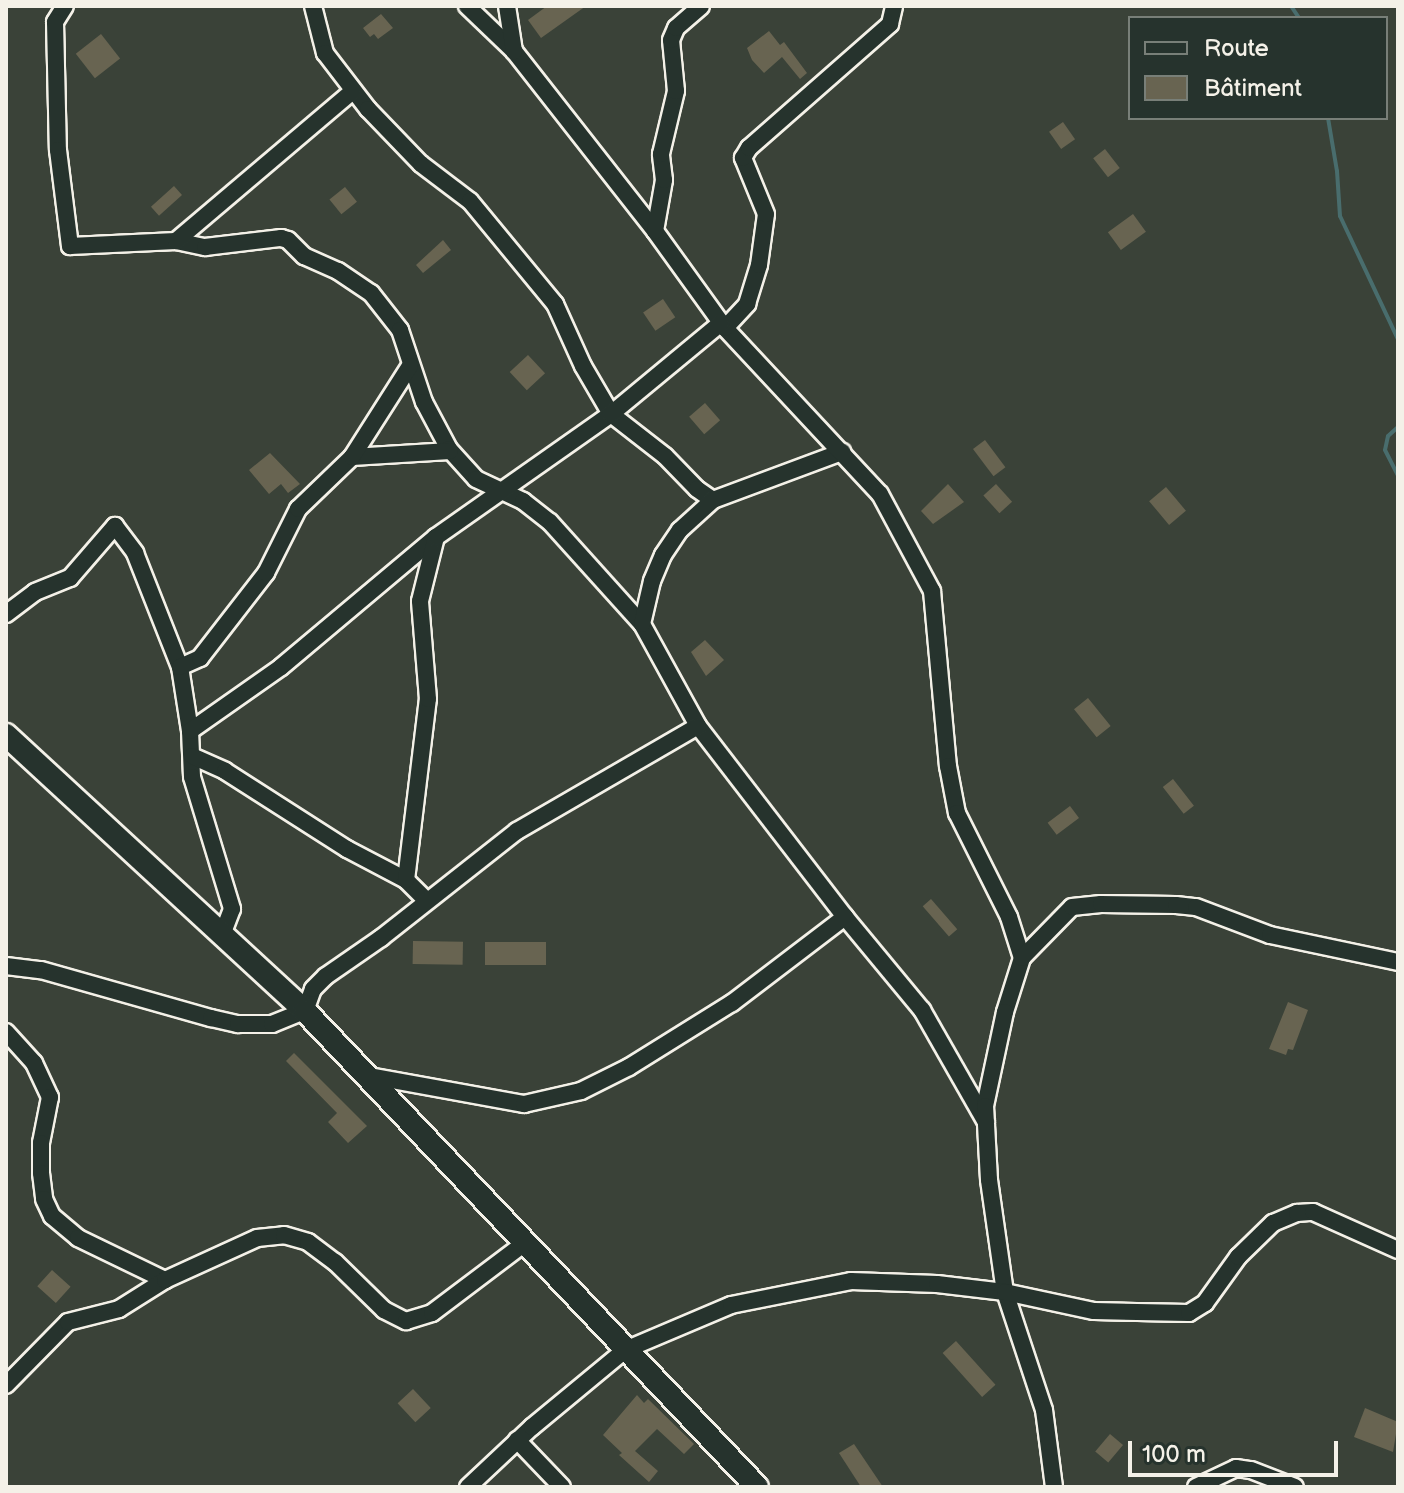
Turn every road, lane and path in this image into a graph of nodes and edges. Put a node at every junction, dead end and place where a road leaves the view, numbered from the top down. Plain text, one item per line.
1 (65, 6) edge
2 (313, 6) edge
3 (467, 6) edge
4 (507, 6) edge
5 (701, 6) edge
6 (894, 6) edge
7 (514, 51) junction
8 (353, 91) junction
9 (655, 231) junction
10 (176, 241) junction
11 (723, 326) junction
12 (410, 366) junction
13 (611, 414) junction
14 (450, 451) junction
15 (842, 452) junction
16 (352, 457) junction
17 (502, 491) junction
18 (713, 500) junction
19 (436, 537) junction
20 (6, 614) edge
21 (642, 624) junction
22 (180, 667) junction
23 (698, 726) junction
24 (190, 731) junction
25 (6, 735) edge
26 (192, 756) junction
27 (406, 880) junction
28 (427, 901) junction
29 (845, 917) junction
30 (222, 935) junction
31 (1022, 958) junction
32 (1398, 962) edge
33 (6, 966) edge
34 (305, 1011) junction
35 (6, 1032) edge
36 (364, 1075) junction
37 (986, 1123) junction
38 (525, 1243) junction
39 (1398, 1250) edge
40 (165, 1280) junction
41 (1005, 1292) junction
42 (625, 1350) junction
43 (6, 1385) edge
44 (517, 1440) junction
45 (468, 1487) edge
46 (562, 1487) edge
47 (757, 1487) edge
48 (1054, 1487) edge
49 (1196, 1487) edge
50 (1295, 1487) edge

1 - 10 street
2 - 8 street
3 - 7 street
4 - 7 street
5 - 9 street
6 - 11 street
7 - 9 street
8 - 10 street
8 - 13 street
9 - 11 street
10 - 12 street
11 - 13 street
11 - 15 street
12 - 14 street
12 - 16 street
13 - 17 street
13 - 18 street
14 - 16 street
14 - 17 street
15 - 18 street
15 - 31 street
16 - 22 street
17 - 19 street
17 - 21 street
18 - 21 street
19 - 24 street
19 - 27 street
20 - 22 street
21 - 23 street
22 - 24 street
23 - 28 street
23 - 29 street
24 - 26 street
25 - 30 street
26 - 27 street
26 - 30 street
27 - 28 street
28 - 34 street
29 - 36 street
29 - 37 street
30 - 34 street
31 - 32 street
31 - 37 street
33 - 34 street
34 - 36 street
35 - 40 street
36 - 38 street
37 - 41 street
38 - 40 street
38 - 42 street
39 - 41 street
40 - 43 street
41 - 42 street
41 - 48 street
42 - 44 street
42 - 47 street
44 - 45 street
44 - 46 street
49 - 50 street

